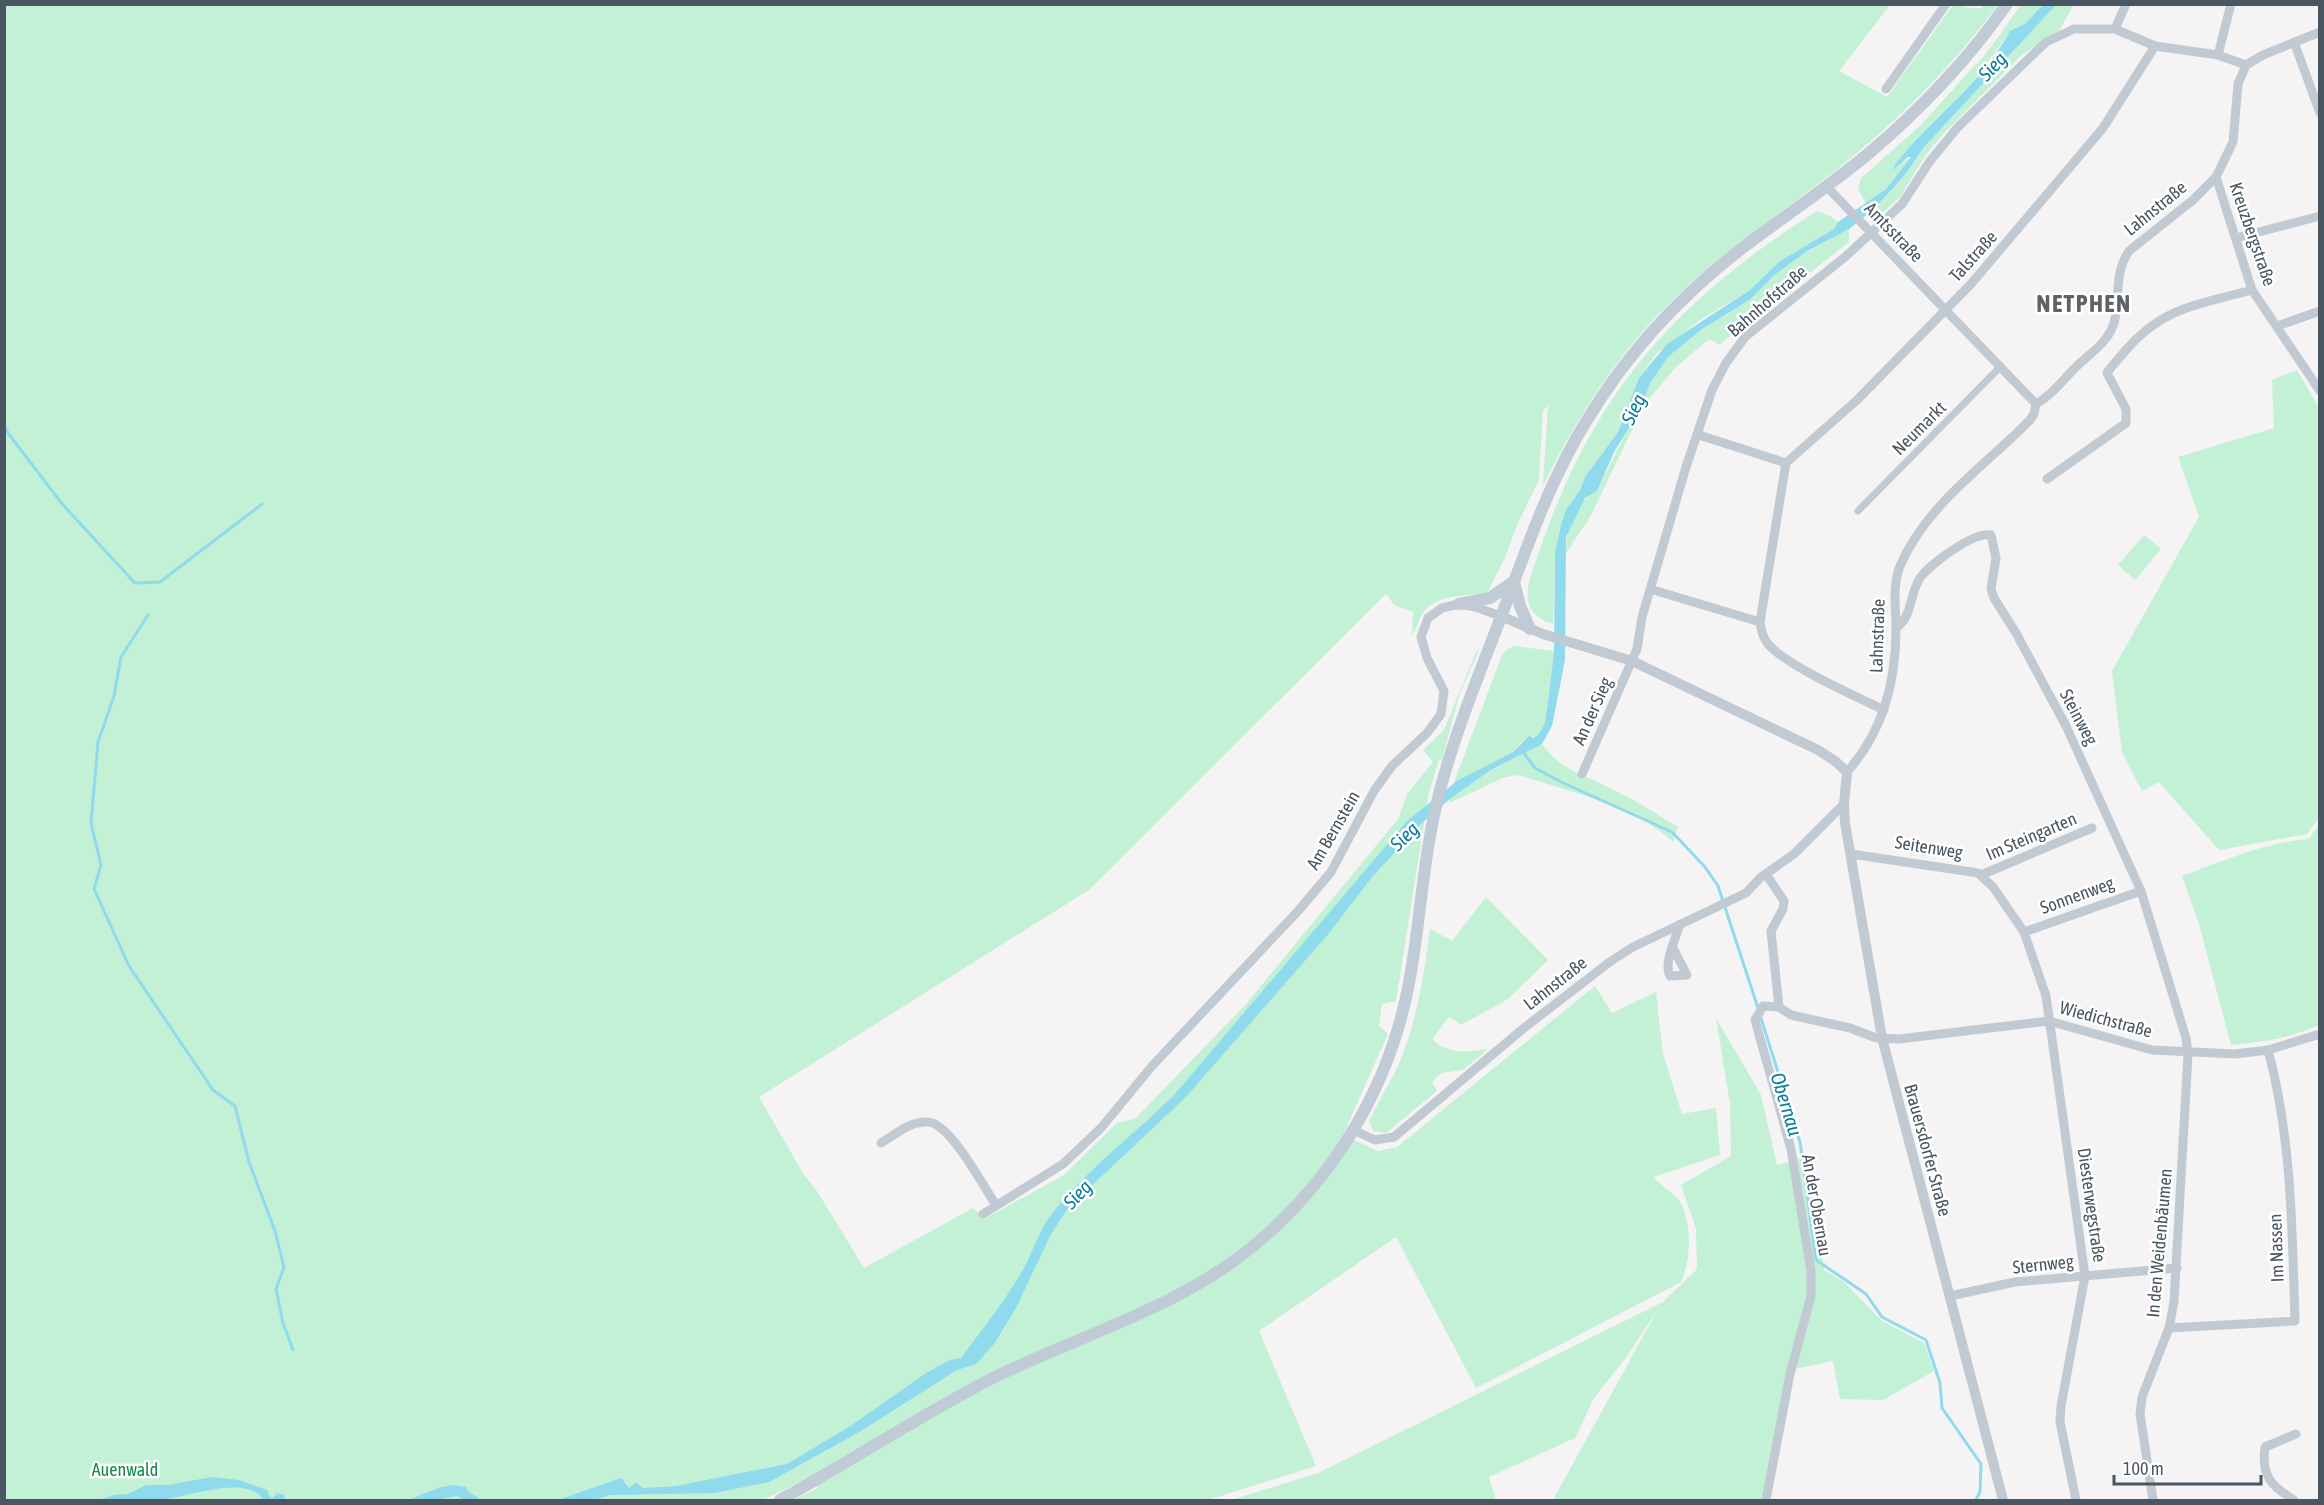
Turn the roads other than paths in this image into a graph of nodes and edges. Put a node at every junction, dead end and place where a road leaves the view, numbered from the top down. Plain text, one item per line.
1 (1946, 4) edge
2 (2007, 4) edge
3 (2126, 4) edge
4 (2231, 4) edge
5 (2115, 29) junction
6 (2319, 32) edge
7 (2294, 42) junction
8 (2155, 46) junction
9 (2218, 55) junction
10 (2246, 65) junction
11 (1886, 90) dead end
12 (2319, 113) edge
13 (2216, 177) junction
14 (1827, 187) junction
15 (2319, 216) edge
16 (1868, 228) junction
17 (2236, 238) junction
18 (2252, 290) junction
19 (1946, 310) junction
20 (2319, 311) edge
21 (2277, 326) junction
22 (2001, 366) junction
23 (2319, 391) edge
24 (2036, 404) junction
25 (1699, 435) junction
26 (1786, 463) junction
27 (2047, 479) dead end
28 (1858, 511) dead end
29 (1514, 581) junction
30 (1650, 589) junction
31 (1459, 604) junction
32 (1501, 616) junction
33 (1760, 622) junction
34 (1896, 628) junction
35 (1530, 629) junction
36 (1632, 661) junction
37 (1884, 710) junction
38 (1846, 772) junction
39 (1582, 774) dead end
40 (1844, 804) junction
41 (2092, 828) dead end
42 (1851, 854) junction
43 (1766, 874) junction
44 (1982, 875) junction
45 (2140, 890) junction
46 (1680, 924) junction
47 (2024, 932) junction
48 (1673, 948) dead end
49 (1779, 1007) junction
50 (2049, 1021) junction
51 (2319, 1034) edge
52 (1882, 1038) junction
53 (2268, 1050) junction
54 (2188, 1054) junction
55 (1353, 1130) junction
56 (881, 1143) dead end
57 (996, 1205) junction
58 (983, 1214) dead end
59 (2177, 1268) junction
60 (2085, 1276) junction
61 (1950, 1296) junction
62 (2169, 1328) junction
63 (2296, 1434) dead end
64 (780, 1500) edge
65 (1766, 1500) edge
66 (2003, 1500) edge
67 (2076, 1500) edge
68 (2153, 1500) edge
69 (2294, 1500) edge

1 - 11 street
2 - 14 main road
3 - 5 street
4 - 9 street
5 - 8 street, Bahnhofstraße
5 - 16 street, Bahnhofstraße
6 - 7 street
7 - 10 street
7 - 12 street
8 - 9 street, Bahnhofstraße
8 - 19 street, Talstraße
9 - 10 street, Bahnhofstraße
10 - 13 street, Lahnstraße
13 - 17 street, Kreuzbergstraße
13 - 24 street, Lahnstraße
14 - 16 street, Amtsstraße
14 - 29 main road
15 - 17 street
16 - 19 street, Amtsstraße
16 - 25 street, Bahnhofstraße
17 - 18 street, Kreuzbergstraße
18 - 21 street, Kreuzbergstraße
18 - 27 street
19 - 22 street, Amtsstraße
19 - 26 street, Talstraße
20 - 21 street
21 - 23 street, Kreuzbergstraße
22 - 24 street, Amtsstraße
22 - 28 street, Neumarkt
24 - 34 street, Lahnstraße
25 - 26 street
25 - 30 street, Bahnhofstraße
26 - 33 street
29 - 31 main road
29 - 32 main road
29 - 35 main road
30 - 33 street
30 - 36 street, Bahnhofstraße
31 - 32 street
31 - 57 street, Am Bernstein
32 - 35 street
32 - 55 main road
33 - 37 street
34 - 37 street, Lahnstraße
34 - 45 street, Steinweg
35 - 36 street
36 - 38 street
36 - 39 street, An der Sieg
37 - 38 street, Lahnstraße
38 - 40 street
40 - 42 street, Brauersdorfer Straße
40 - 43 street, Lahnstraße
41 - 44 street, Im Steingarten
42 - 44 street, Seitenweg
42 - 52 street, Brauersdorfer Straße
43 - 46 street, Lahnstraße
43 - 49 street
44 - 47 street, Seitenweg
45 - 47 street, Sonnenweg
45 - 54 street, Steinweg
46 - 48 street
46 - 55 street, Lahnstraße
47 - 50 street, Seitenweg
49 - 52 street, An der Obernau
49 - 65 street, An der Obernau
50 - 52 street, Wiedichstraße
50 - 54 street, Wiedichstraße
50 - 60 street, Diesterwegstraße
51 - 53 street, Wiedichstraße
52 - 61 street, Brauersdorfer Straße
53 - 54 street, Wiedichstraße
53 - 62 street, Im Nassen
54 - 59 street, In den Weidenbäumen
55 - 64 main road
56 - 57 street
57 - 58 street, Am Bernstein
59 - 60 street, Sternweg
59 - 62 street, In den Weidenbäumen
60 - 61 street, Sternweg
60 - 67 street, Diesterwegstraße
61 - 66 street, Brauersdorfer Straße
62 - 68 street, In den Weidenbäumen
63 - 69 street

